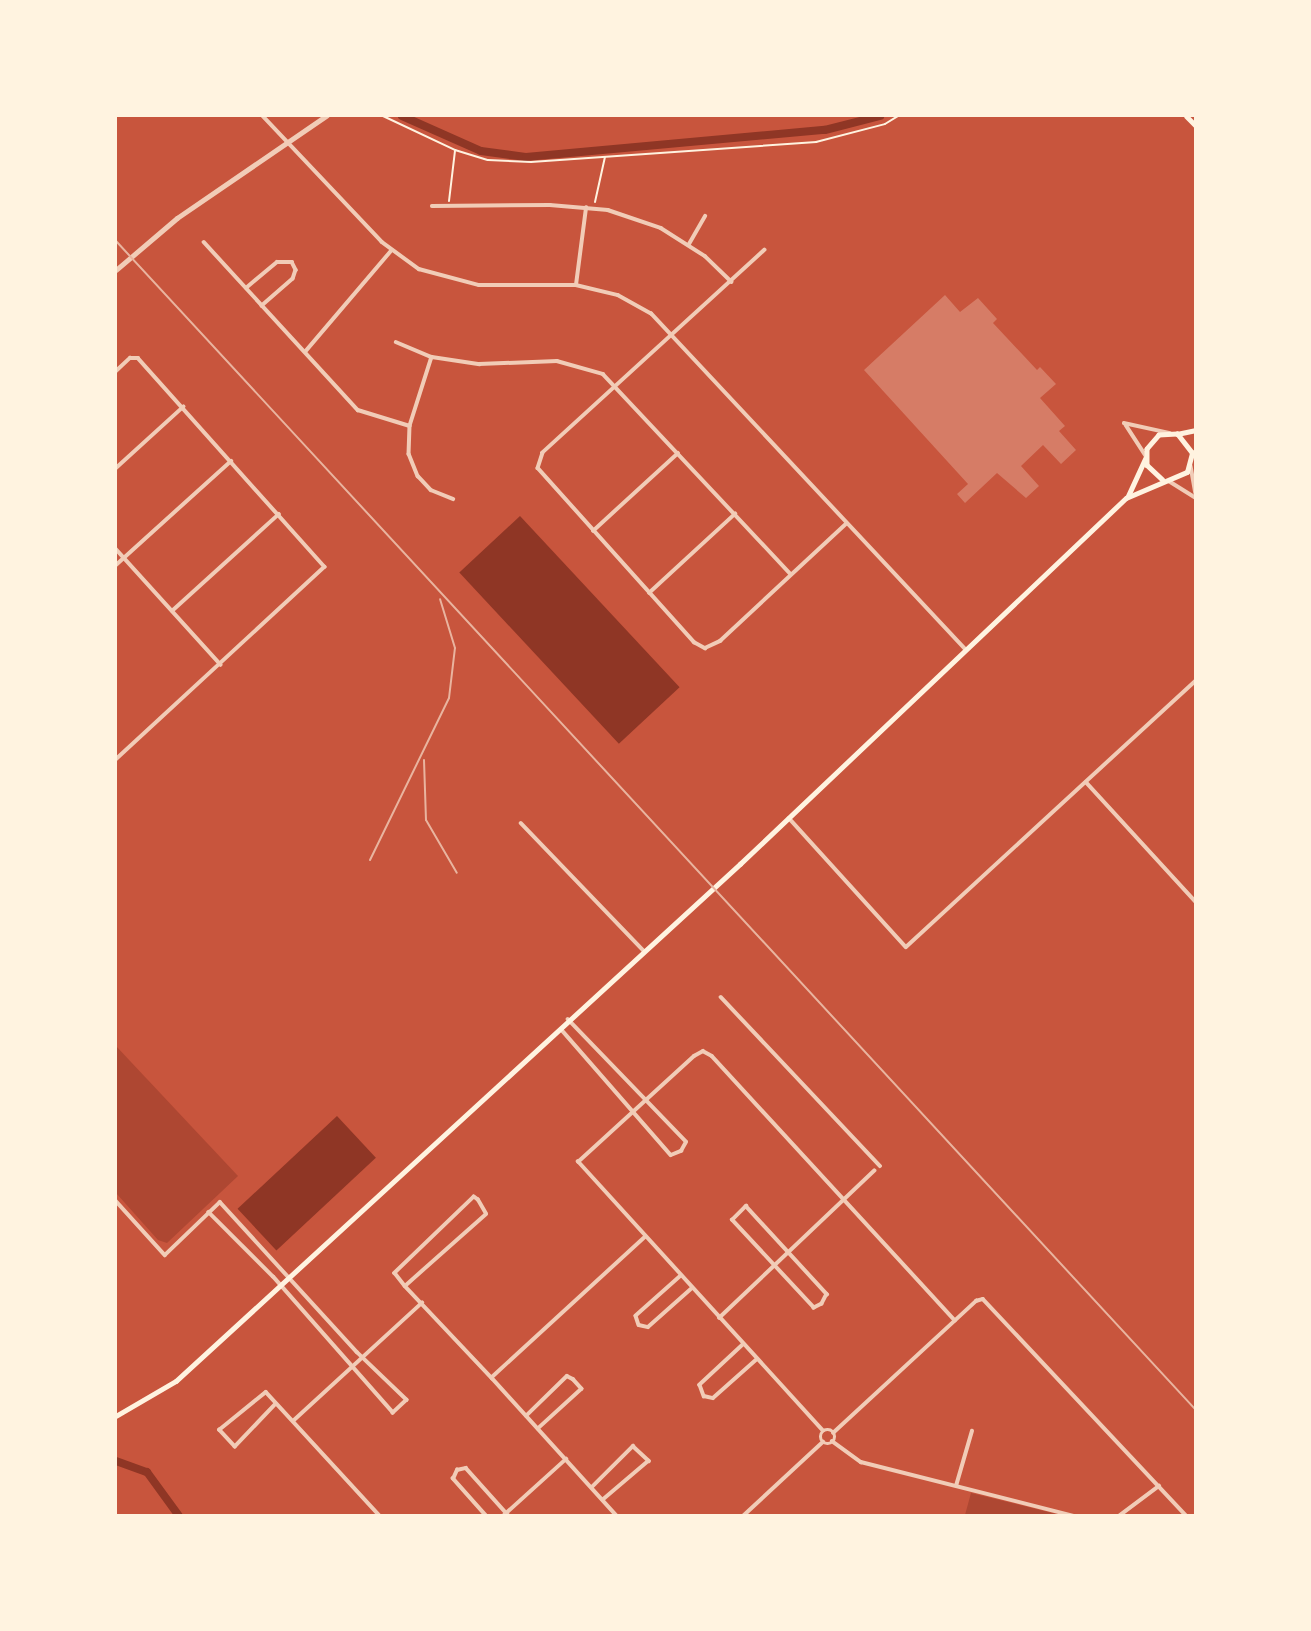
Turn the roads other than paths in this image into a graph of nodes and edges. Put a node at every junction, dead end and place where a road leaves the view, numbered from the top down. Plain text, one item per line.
1 (263, 116) edge
2 (326, 116) edge
3 (1186, 116) edge
4 (1195, 126) edge
5 (292, 142) junction
6 (432, 206) dead end
7 (586, 208) junction
8 (705, 216) dead end
9 (204, 242) dead end
10 (689, 244) junction
11 (765, 250) dead end
12 (391, 251) junction
13 (116, 270) edge
14 (732, 282) junction
15 (576, 285) junction
16 (246, 288) junction
17 (262, 306) junction
18 (675, 335) junction
19 (396, 342) dead end
20 (305, 352) junction
21 (432, 357) junction
22 (116, 371) edge
23 (617, 385) junction
24 (183, 407) junction
25 (410, 426) junction
26 (1195, 429) edge
27 (1175, 434) junction
28 (678, 453) junction
29 (1146, 457) junction
30 (231, 460) junction
31 (1193, 460) edge
32 (116, 468) edge
33 (1165, 479) junction
34 (1195, 495) edge
35 (1126, 498) junction
36 (453, 499) dead end
37 (280, 513) junction
38 (734, 514) junction
39 (846, 524) junction
40 (593, 531) junction
41 (116, 549) edge
42 (124, 558) junction
43 (116, 565) edge
44 (791, 574) junction
45 (649, 593) junction
46 (172, 611) junction
47 (967, 651) junction
48 (220, 664) junction
49 (1195, 681) edge
50 (116, 760) edge
51 (1086, 782) junction
52 (789, 818) junction
53 (521, 823) dead end
54 (1195, 902) edge
55 (644, 951) junction
56 (721, 997) dead end
57 (568, 1020) junction
58 (560, 1027) junction
59 (647, 1101) junction
60 (636, 1111) junction
61 (880, 1166) dead end
62 (874, 1171) dead end
63 (844, 1200) junction
64 (116, 1201) edge
65 (209, 1213) junction
66 (645, 1237) junction
67 (788, 1253) junction
68 (774, 1266) junction
69 (289, 1276) junction
70 (681, 1276) junction
71 (279, 1285) junction
72 (405, 1286) junction
73 (692, 1288) junction
74 (422, 1303) junction
75 (719, 1318) junction
76 (955, 1321) junction
77 (743, 1345) junction
78 (364, 1358) junction
79 (756, 1359) junction
80 (354, 1367) junction
81 (492, 1378) junction
82 (276, 1404) junction
83 (116, 1416) edge
84 (526, 1416) junction
85 (293, 1421) junction
86 (538, 1429) junction
87 (823, 1431) junction
88 (972, 1432) dead end
89 (833, 1433) junction
90 (823, 1441) junction
91 (832, 1441) junction
92 (566, 1459) junction
93 (956, 1486) junction
94 (1159, 1486) junction
95 (592, 1487) junction
96 (603, 1500) junction
97 (506, 1514) edge
98 (380, 1516) edge
99 (486, 1516) edge
100 (617, 1516) edge
101 (743, 1516) edge
102 (1074, 1516) edge
103 (1119, 1516) edge
104 (1187, 1516) edge

1 - 5 street
2 - 5 street
3 - 4 highway
5 - 12 street
5 - 13 street
6 - 7 street
7 - 10 street
7 - 15 street
8 - 10 street
9 - 16 street
10 - 14 street
11 - 14 street
12 - 15 street
12 - 20 street
14 - 18 street
15 - 18 street
16 - 17 street
16 - 17 street
17 - 20 street
18 - 23 street
18 - 39 street
19 - 21 street
20 - 25 street
21 - 23 street
21 - 25 street
22 - 24 street
23 - 28 street
23 - 40 street
24 - 30 street
24 - 32 street
25 - 36 street
26 - 27 main road
27 - 29 main road
27 - 29 street
27 - 31 main road
28 - 38 street
28 - 40 street
29 - 33 main road
29 - 35 main road
30 - 37 street
30 - 42 street
31 - 33 main road
31 - 34 street
33 - 34 street
33 - 35 main road
35 - 47 main road
37 - 46 street
37 - 48 street
38 - 44 street
38 - 45 street
39 - 44 street
39 - 47 street
40 - 45 street
41 - 42 street
42 - 43 street
42 - 46 street
44 - 45 street
46 - 48 street
47 - 52 main road
48 - 50 street
49 - 51 street
51 - 52 street
51 - 54 street
52 - 55 main road
53 - 55 street
55 - 57 main road
56 - 61 street
57 - 58 main road
57 - 59 street
58 - 60 street
58 - 69 main road
59 - 60 street
59 - 60 street
59 - 63 street
60 - 66 street
62 - 63 street
63 - 67 street
63 - 76 street
64 - 65 street
65 - 69 street
65 - 71 street
66 - 70 street
66 - 81 street
67 - 68 street
67 - 68 street
67 - 68 street
68 - 75 street
69 - 71 main road
69 - 78 street
70 - 73 street
70 - 73 street
71 - 80 street
71 - 83 main road
72 - 72 street
72 - 74 street
73 - 75 street
74 - 78 street
74 - 81 street
75 - 77 street
76 - 89 street
76 - 94 street
77 - 79 street
77 - 79 street
78 - 80 street
78 - 80 street
79 - 87 street
80 - 85 street
81 - 84 street
82 - 82 street
82 - 85 street
84 - 86 street
84 - 86 street
85 - 98 street
86 - 92 street
87 - 89 street
87 - 90 street
88 - 93 street
89 - 91 street
90 - 91 street
90 - 101 street
91 - 93 street
92 - 95 street
92 - 97 street
93 - 102 street
94 - 103 street
94 - 104 street
95 - 96 street
95 - 96 street
96 - 100 street
97 - 99 street

